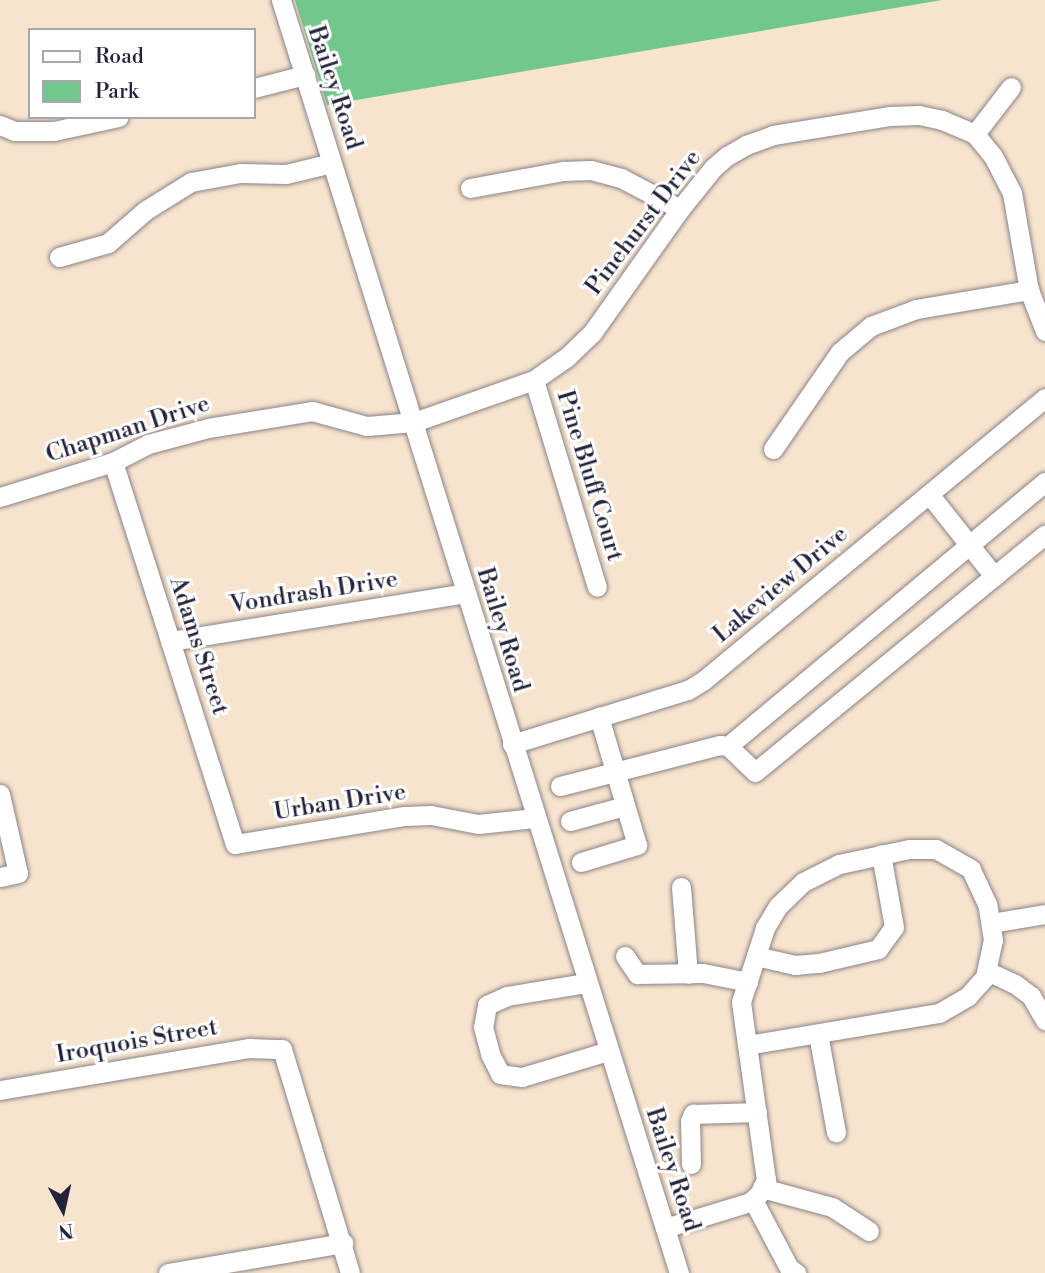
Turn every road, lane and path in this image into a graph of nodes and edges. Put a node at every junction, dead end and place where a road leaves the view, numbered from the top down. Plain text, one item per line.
1 (281, 0) edge
2 (305, 75) junction
3 (256, 87) edge
4 (1011, 87) dead end
5 (110, 119) edge
6 (0, 125) edge
7 (975, 134) junction
8 (332, 163) junction
9 (470, 188) dead end
10 (680, 209) junction
11 (59, 257) dead end
12 (1029, 290) junction
13 (1045, 331) edge
14 (534, 380) junction
15 (1045, 398) edge
16 (414, 422) junction
17 (773, 449) dead end
18 (113, 462) junction
19 (1045, 482) edge
20 (929, 494) junction
21 (0, 497) edge
22 (1045, 535) edge
23 (969, 545) junction
24 (994, 576) junction
25 (597, 587) dead end
26 (465, 593) junction
27 (170, 641) junction
28 (599, 717) junction
29 (512, 744) junction
30 (728, 746) junction
31 (615, 772) junction
32 (560, 786) dead end
33 (0, 794) edge
34 (625, 806) junction
35 (535, 818) junction
36 (570, 821) dead end
37 (235, 844) joint
38 (881, 855) junction
39 (581, 862) dead end
40 (0, 877) edge
41 (681, 887) dead end
42 (1045, 914) edge
43 (991, 923) junction
44 (625, 956) dead end
45 (756, 956) junction
46 (987, 971) junction
47 (688, 974) junction
48 (748, 982) junction
49 (586, 983) junction
50 (1045, 1020) edge
51 (818, 1034) junction
52 (747, 1045) junction
53 (608, 1051) junction
54 (0, 1090) edge
55 (757, 1112) junction
56 (835, 1132) dead end
57 (691, 1164) dead end
58 (757, 1194) junction
59 (665, 1228) junction
60 (869, 1231) dead end
61 (343, 1243) junction
62 (168, 1273) edge
63 (350, 1273) edge
64 (679, 1273) edge
65 (796, 1273) edge

1 - 2 street, Bailey Road
2 - 3 street
2 - 8 street, Bailey Road
4 - 7 street
5 - 6 street
7 - 10 street, Pinehurst Drive
7 - 12 street
8 - 11 street
8 - 16 street, Bailey Road
9 - 10 street
10 - 14 street, Pinehurst Drive
12 - 13 street
12 - 17 street
14 - 16 street, Pinehurst Drive
14 - 25 street, Pine Bluff Court
15 - 20 street, Lakeview Drive
16 - 18 street, Chapman Drive
16 - 26 street, Bailey Road
18 - 21 street, Chapman Drive
18 - 27 street, Adams Street
19 - 23 street
20 - 23 street
20 - 28 street, Lakeview Drive
22 - 24 street
23 - 24 street
23 - 30 street
24 - 30 street
26 - 27 street, Vondrash Drive
26 - 29 street, Bailey Road
27 - 37 street, Adams Street
28 - 29 street, Lakeview Drive
28 - 31 street
29 - 35 street, Bailey Road
30 - 31 street
31 - 32 street
31 - 34 street
33 - 40 street
34 - 36 street
34 - 39 street
35 - 37 street, Urban Drive
35 - 49 street, Bailey Road
38 - 43 street
38 - 45 street
38 - 45 street
41 - 47 street
42 - 43 street
43 - 46 street
44 - 47 street
45 - 48 street
46 - 50 street
46 - 51 street
47 - 48 street
48 - 52 street
49 - 53 street, Bailey Road
49 - 53 street
51 - 52 street
51 - 56 street
52 - 55 street
53 - 59 street, Bailey Road
54 - 61 street, Iroquois Street
55 - 57 street
55 - 58 street
58 - 59 street
58 - 60 street
58 - 65 street
59 - 64 street, Bailey Road
61 - 62 street
61 - 63 street

